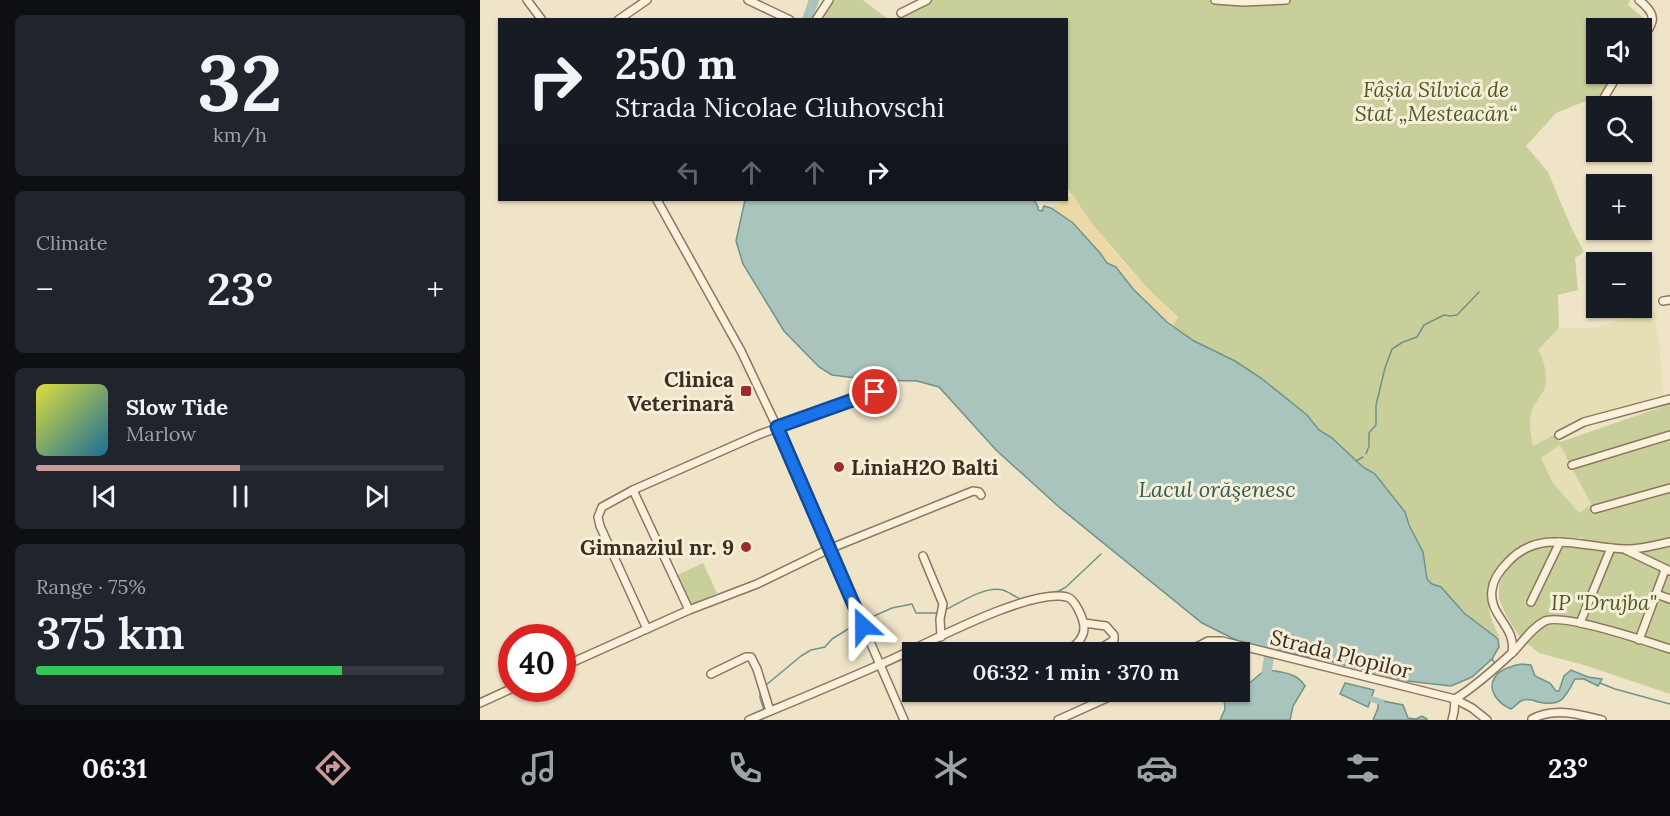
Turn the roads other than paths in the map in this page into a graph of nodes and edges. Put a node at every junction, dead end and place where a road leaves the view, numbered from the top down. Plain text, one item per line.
1 (527, 0) edge
2 (647, 0) edge
3 (748, 0) edge
4 (828, 0) edge
5 (927, 0) edge
6 (1215, 0) edge
7 (1286, 0) edge
8 (1640, 0) edge
9 (901, 13) dead end
10 (540, 18) edge
11 (621, 18) edge
12 (786, 18) edge
13 (817, 18) edge
14 (1652, 21) edge
15 (658, 201) edge
16 (875, 392) dead end
17 (1670, 399) edge
18 (777, 427) junction
19 (1559, 435) dead end
20 (1670, 435) edge
21 (1572, 465) dead end
22 (1670, 488) edge
23 (633, 490) junction
24 (981, 495) dead end
25 (1595, 509) dead end
26 (1560, 542) junction
27 (1670, 542) edge
28 (1611, 548) junction
29 (829, 549) junction
30 (1626, 550) junction
31 (923, 556) dead end
32 (1668, 571) edge
33 (1656, 594) junction
34 (1670, 599) edge
35 (1531, 602) dead end
36 (689, 610) junction
37 (1084, 623) junction
38 (1580, 623) junction
39 (647, 629) junction
40 (941, 637) junction
41 (1639, 640) junction
42 (1078, 642) edge
43 (1111, 642) edge
44 (1206, 642) edge
45 (1230, 642) edge
46 (1250, 647) edge
47 (1670, 649) edge
48 (1512, 653) junction
49 (576, 661) edge
50 (880, 665) junction
51 (711, 674) dead end
52 (498, 695) edge
53 (1455, 699) junction
54 (1098, 702) edge
55 (480, 703) edge
56 (770, 711) junction
57 (1532, 719) edge
58 (748, 720) edge
59 (903, 720) edge
60 (1058, 720) edge
61 (1452, 720) edge
62 (1487, 720) edge
63 (1602, 720) edge

1 - 10 street
2 - 11 street
3 - 12 street
4 - 13 street
5 - 9 street
6 - 7 street
8 - 14 street
15 - 18 street
16 - 18 street
17 - 19 street
18 - 23 street
18 - 29 street
20 - 21 street
22 - 25 street
23 - 36 street
23 - 39 street
24 - 29 street
26 - 28 street
26 - 35 street
26 - 48 street
27 - 30 street
28 - 30 street
28 - 38 street
29 - 36 street
29 - 50 street
30 - 32 street
31 - 40 street
32 - 33 street
33 - 34 street
33 - 41 street
36 - 39 street
37 - 40 street
37 - 42 street
37 - 43 street
38 - 41 street
38 - 48 street
39 - 49 street
40 - 50 street
41 - 47 street
44 - 45 street, Strada Plopilor
46 - 53 street, Strada Plopilor
48 - 53 street
50 - 56 street
50 - 59 street
51 - 56 street
52 - 55 street
53 - 61 street
53 - 62 street, Strada Plopilor
54 - 60 street
56 - 58 street
57 - 63 street

